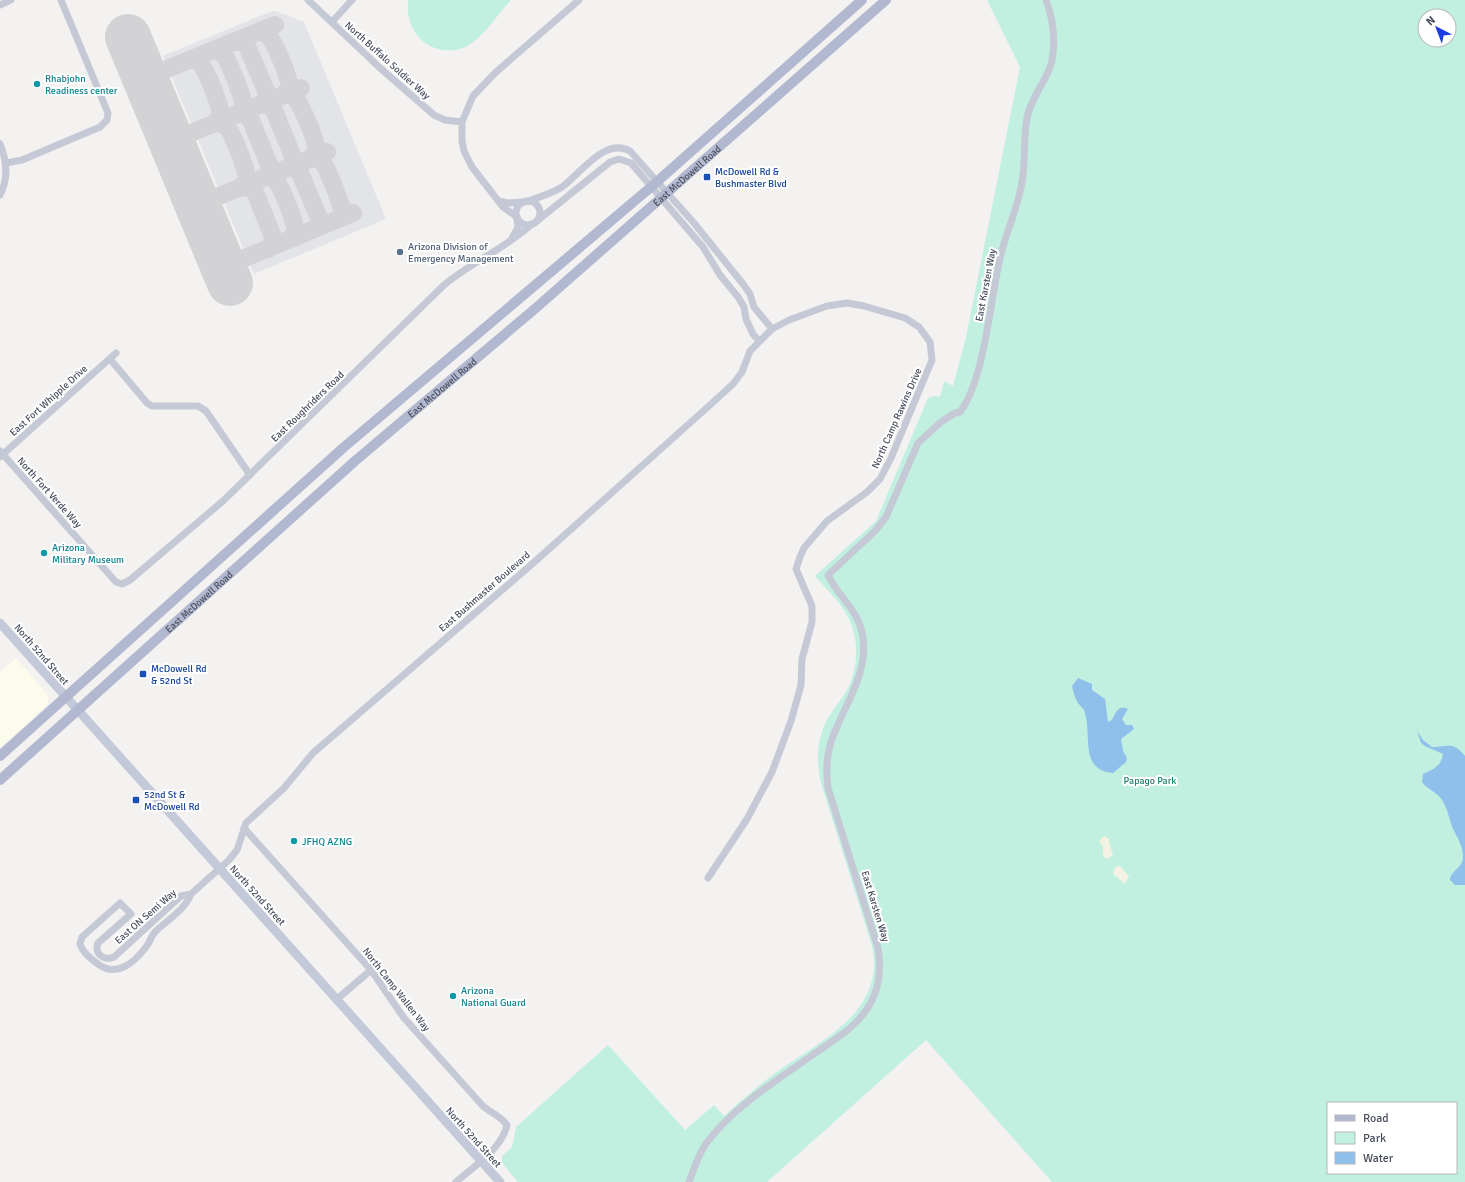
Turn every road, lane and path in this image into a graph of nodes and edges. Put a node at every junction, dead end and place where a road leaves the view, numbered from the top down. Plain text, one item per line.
1 (11, 0) edge
2 (61, 0) edge
3 (308, 0) edge
4 (352, 0) edge
5 (579, 0) edge
6 (862, 0) edge
7 (886, 0) edge
8 (1046, 0) edge
9 (0, 5) edge
10 (332, 22) junction
11 (462, 122) junction
12 (0, 144) edge
13 (6, 163) junction
14 (654, 184) junction
15 (0, 195) edge
16 (664, 195) junction
17 (499, 201) junction
18 (525, 202) junction
19 (517, 218) junction
20 (535, 223) junction
21 (511, 241) junction
22 (772, 329) junction
23 (759, 341) junction
24 (116, 353) dead end
25 (110, 359) junction
26 (1, 454) edge
27 (250, 475) junction
28 (116, 582) joint
29 (0, 623) edge
30 (66, 698) junction
31 (78, 711) junction
32 (0, 756) edge
33 (0, 780) edge
34 (244, 828) junction
35 (229, 860) joint
36 (219, 869) junction
37 (708, 878) dead end
38 (191, 894) junction
39 (114, 957) junction
40 (122, 968) junction
41 (371, 970) junction
42 (336, 1000) junction
43 (480, 1161) junction
44 (456, 1182) edge
45 (500, 1182) edge
46 (689, 1182) edge

1 - 9 street
2 - 13 street
3 - 10 street, North Buffalo Soldier Way
4 - 10 street
5 - 11 street
6 - 14 main road, East McDowell Road
7 - 16 main road, East McDowell Road
8 - 46 street, East Karsten Way
10 - 11 street, North Buffalo Soldier Way
11 - 17 street
12 - 13 street
13 - 15 street
14 - 16 street
14 - 18 street
14 - 20 street
14 - 30 main road, East McDowell Road
16 - 22 street
16 - 23 street
16 - 31 main road, East McDowell Road
17 - 18 street
17 - 19 street
18 - 19 street
18 - 20 street
19 - 20 street
19 - 21 street
20 - 21 street, East Roughriders Road
21 - 27 street, East Roughriders Road
22 - 23 street, East Bushmaster Boulevard
22 - 37 street, North Camp Rawins Drive
23 - 34 street, East Bushmaster Boulevard
24 - 25 street, East Fort Whipple Drive
25 - 26 street, East Fort Whipple Drive
25 - 27 street
26 - 28 street, North Fort Verde Way
27 - 28 street, East Roughriders Road
29 - 30 main road, North 52nd Street
30 - 31 main road, North 52nd Street
30 - 32 main road, East McDowell Road
31 - 33 main road, East McDowell Road
31 - 36 main road, North 52nd Street
34 - 35 street, East Bushmaster Boulevard
34 - 41 street, North Camp Wallen Way
35 - 36 street, East ON Semi Way
36 - 38 street, East ON Semi Way
36 - 42 main road, North 52nd Street
38 - 39 street, East ON Semi Way
38 - 40 street, East ON Semi Way
39 - 40 street, East ON Semi Way
39 - 40 street, East ON Semi Way
41 - 42 street
41 - 43 street, North Camp Wallen Way
42 - 43 main road, North 52nd Street
43 - 44 street, North Camp Wallen Way
43 - 45 main road, North 52nd Street

